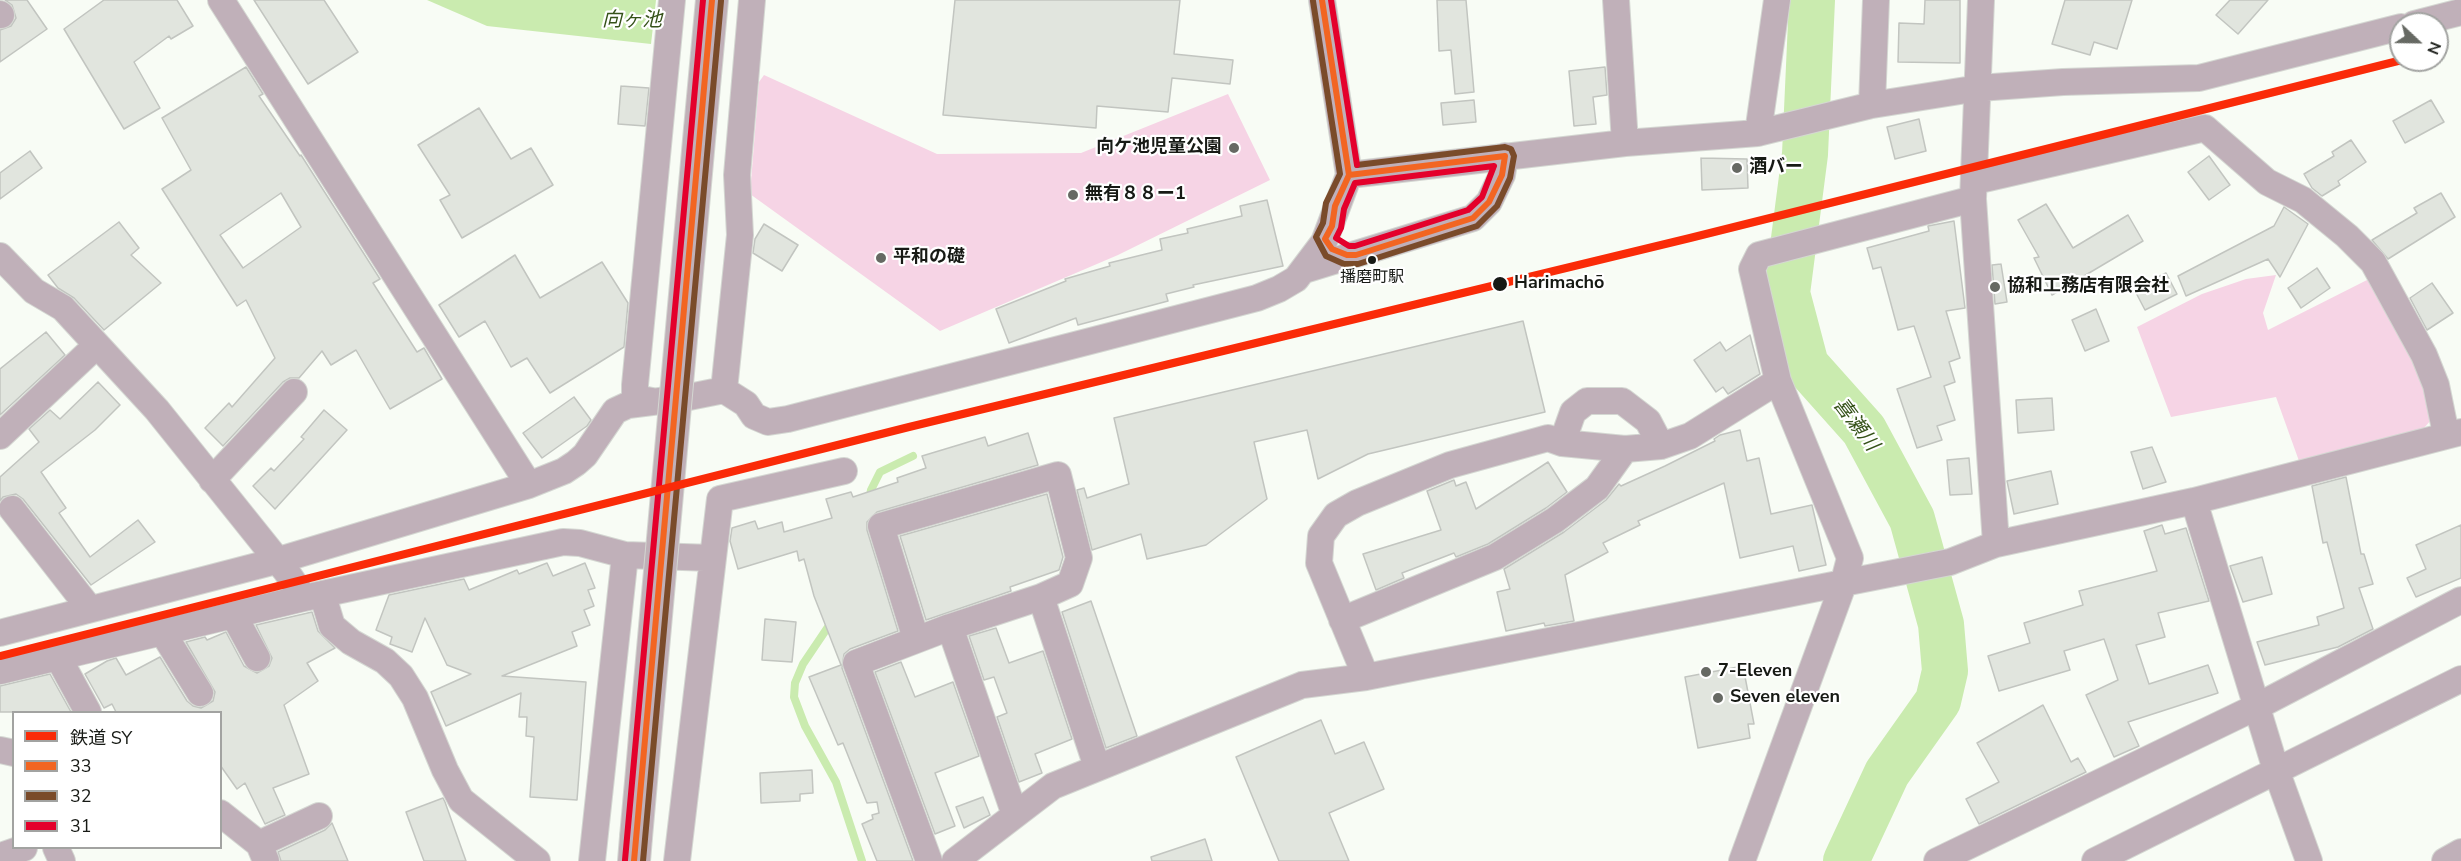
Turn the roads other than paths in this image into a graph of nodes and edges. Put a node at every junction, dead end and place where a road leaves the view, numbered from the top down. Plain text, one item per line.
1 (221, 0) edge
2 (672, 0) edge
3 (712, 0) edge
4 (752, 0) edge
5 (1322, 0) edge
6 (1616, 0) edge
7 (1777, 0) edge
8 (1876, 0) edge
9 (1981, 0) edge
10 (2389, 30) edge
11 (1979, 88) junction
12 (1872, 105) junction
13 (1758, 133) junction
14 (1625, 143) junction
15 (1505, 156) junction
16 (1349, 175) junction
17 (1974, 190) junction
18 (1325, 239) junction
19 (1356, 255) junction
20 (0, 256) edge
21 (1304, 270) junction
22 (97, 345) junction
23 (640, 353) junction
24 (1778, 381) junction
25 (724, 390) junction
26 (294, 392) dead end
27 (658, 401) junction
28 (2454, 433) edge
29 (0, 436) edge
30 (598, 437) junction
31 (1562, 443) junction
32 (1661, 446) junction
33 (1625, 449) junction
34 (844, 471) dead end
35 (212, 480) junction
36 (528, 485) junction
37 (2194, 501) junction
38 (12, 509) dead end
39 (1996, 544) junction
40 (625, 555) junction
41 (712, 558) junction
42 (276, 561) junction
43 (1843, 585) junction
44 (314, 597) junction
45 (1041, 597) junction
46 (2461, 600) edge
47 (90, 609) junction
48 (234, 616) junction
49 (1342, 620) junction
50 (950, 627) junction
51 (0, 633) edge
52 (163, 633) junction
53 (916, 639) junction
54 (257, 658) dead end
55 (59, 659) junction
56 (0, 671) edge
57 (1366, 677) junction
58 (2461, 679) edge
59 (200, 693) dead end
60 (2256, 707) junction
61 (87, 711) edge
62 (1097, 767) junction
63 (2276, 770) junction
64 (222, 815) edge
65 (1015, 815) junction
66 (319, 816) dead end
67 (635, 849) edge
68 (2461, 852) edge
69 (262, 853) edge
70 (1946, 859) edge
71 (537, 861) edge
72 (592, 861) edge
73 (677, 861) edge
74 (929, 861) edge
75 (955, 861) edge
76 (1742, 861) edge
77 (2095, 861) edge
78 (2309, 861) edge
79 (2445, 861) edge

1 - 36 street
2 - 23 street
3 - 67 main road, bridge
4 - 25 street
5 - 16 street
6 - 14 street
7 - 13 street
8 - 12 street
9 - 11 street
10 - 11 street
11 - 12 street
11 - 17 street
12 - 13 street
13 - 14 street
14 - 15 street
15 - 16 street
15 - 19 street
16 - 18 street
17 - 24 street
17 - 28 street
17 - 39 street
18 - 19 street
18 - 21 street
19 - 21 street
20 - 22 street
21 - 25 street
22 - 29 street
22 - 35 street
23 - 27 street
23 - 30 street
24 - 32 street
24 - 43 street
25 - 27 street
26 - 35 street
27 - 30 street
28 - 37 street
30 - 36 street
31 - 32 street
31 - 33 street
31 - 49 street
32 - 33 street
33 - 49 street
34 - 41 street
35 - 42 street
36 - 42 street
37 - 39 street
37 - 60 street
38 - 47 street
39 - 43 street
40 - 41 street
40 - 44 street
40 - 72 street
41 - 73 street
42 - 44 street
42 - 47 street
43 - 57 street
43 - 76 street
44 - 48 street
44 - 71 street
45 - 50 street
45 - 53 street
45 - 62 street
46 - 60 street
47 - 51 street
48 - 52 street
48 - 54 street
49 - 57 street
50 - 53 street
50 - 65 street
52 - 55 street
52 - 59 street
53 - 74 street
55 - 56 street
55 - 61 street
57 - 62 street
58 - 63 street
60 - 63 street
60 - 70 street
62 - 65 street
63 - 77 street
63 - 78 street
64 - 69 street
65 - 75 street
66 - 69 street
68 - 79 street

